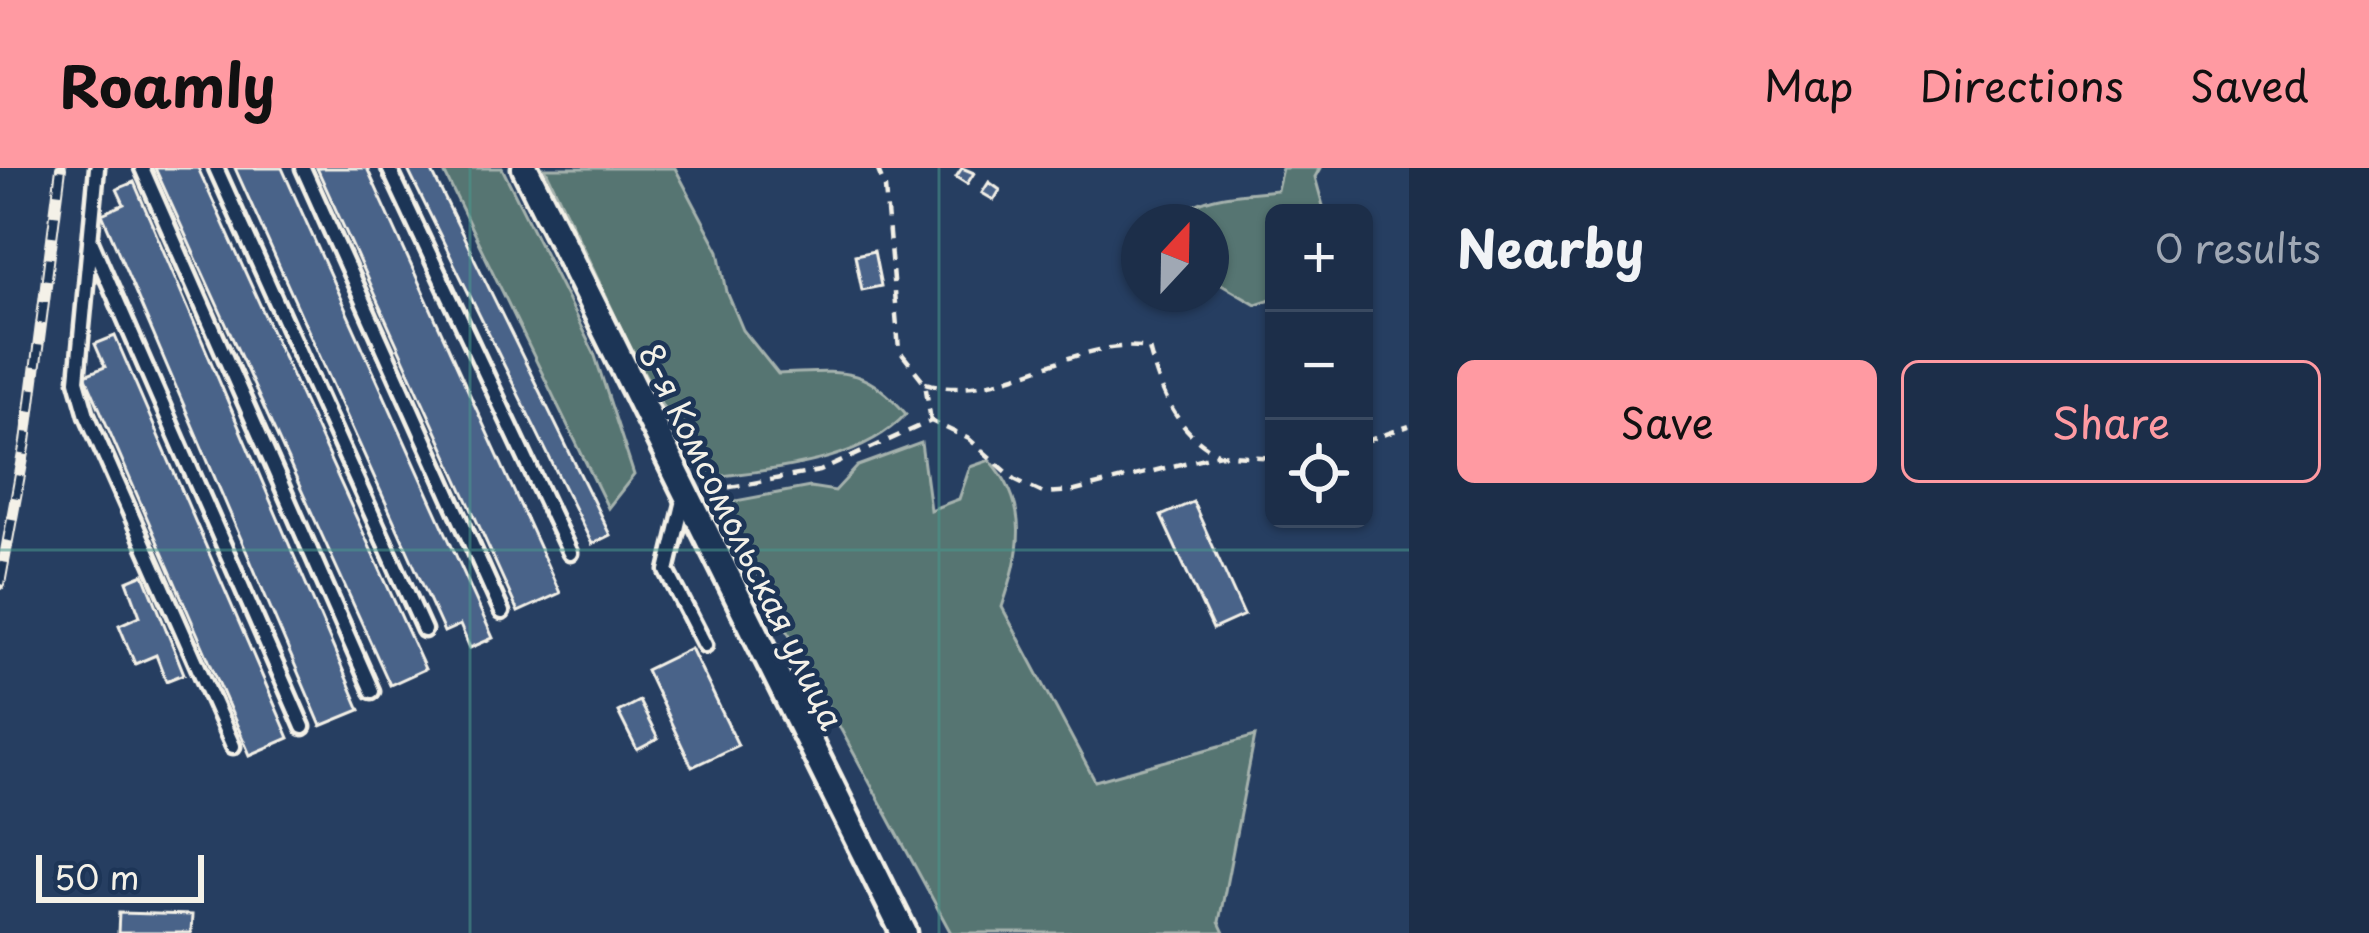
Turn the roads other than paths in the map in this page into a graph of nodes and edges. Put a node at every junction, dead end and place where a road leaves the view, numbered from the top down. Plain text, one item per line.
1 (97, 168) edge
2 (142, 168) edge
3 (216, 168) edge
4 (303, 168) edge
5 (389, 168) edge
6 (524, 168) edge
7 (89, 238) junction
8 (686, 495) junction
9 (569, 553) dead end
10 (502, 612) dead end
11 (424, 630) dead end
12 (705, 645) dead end
13 (372, 691) dead end
14 (303, 728) dead end
15 (232, 746) dead end
16 (904, 933) edge

1 - 7 lane
2 - 13 lane
3 - 11 lane
4 - 10 lane
5 - 9 lane
6 - 8 street, 8-я Комсомольская улица
7 - 14 lane
7 - 15 lane
8 - 12 lane
8 - 16 street, 8-я Комсомольская улица

